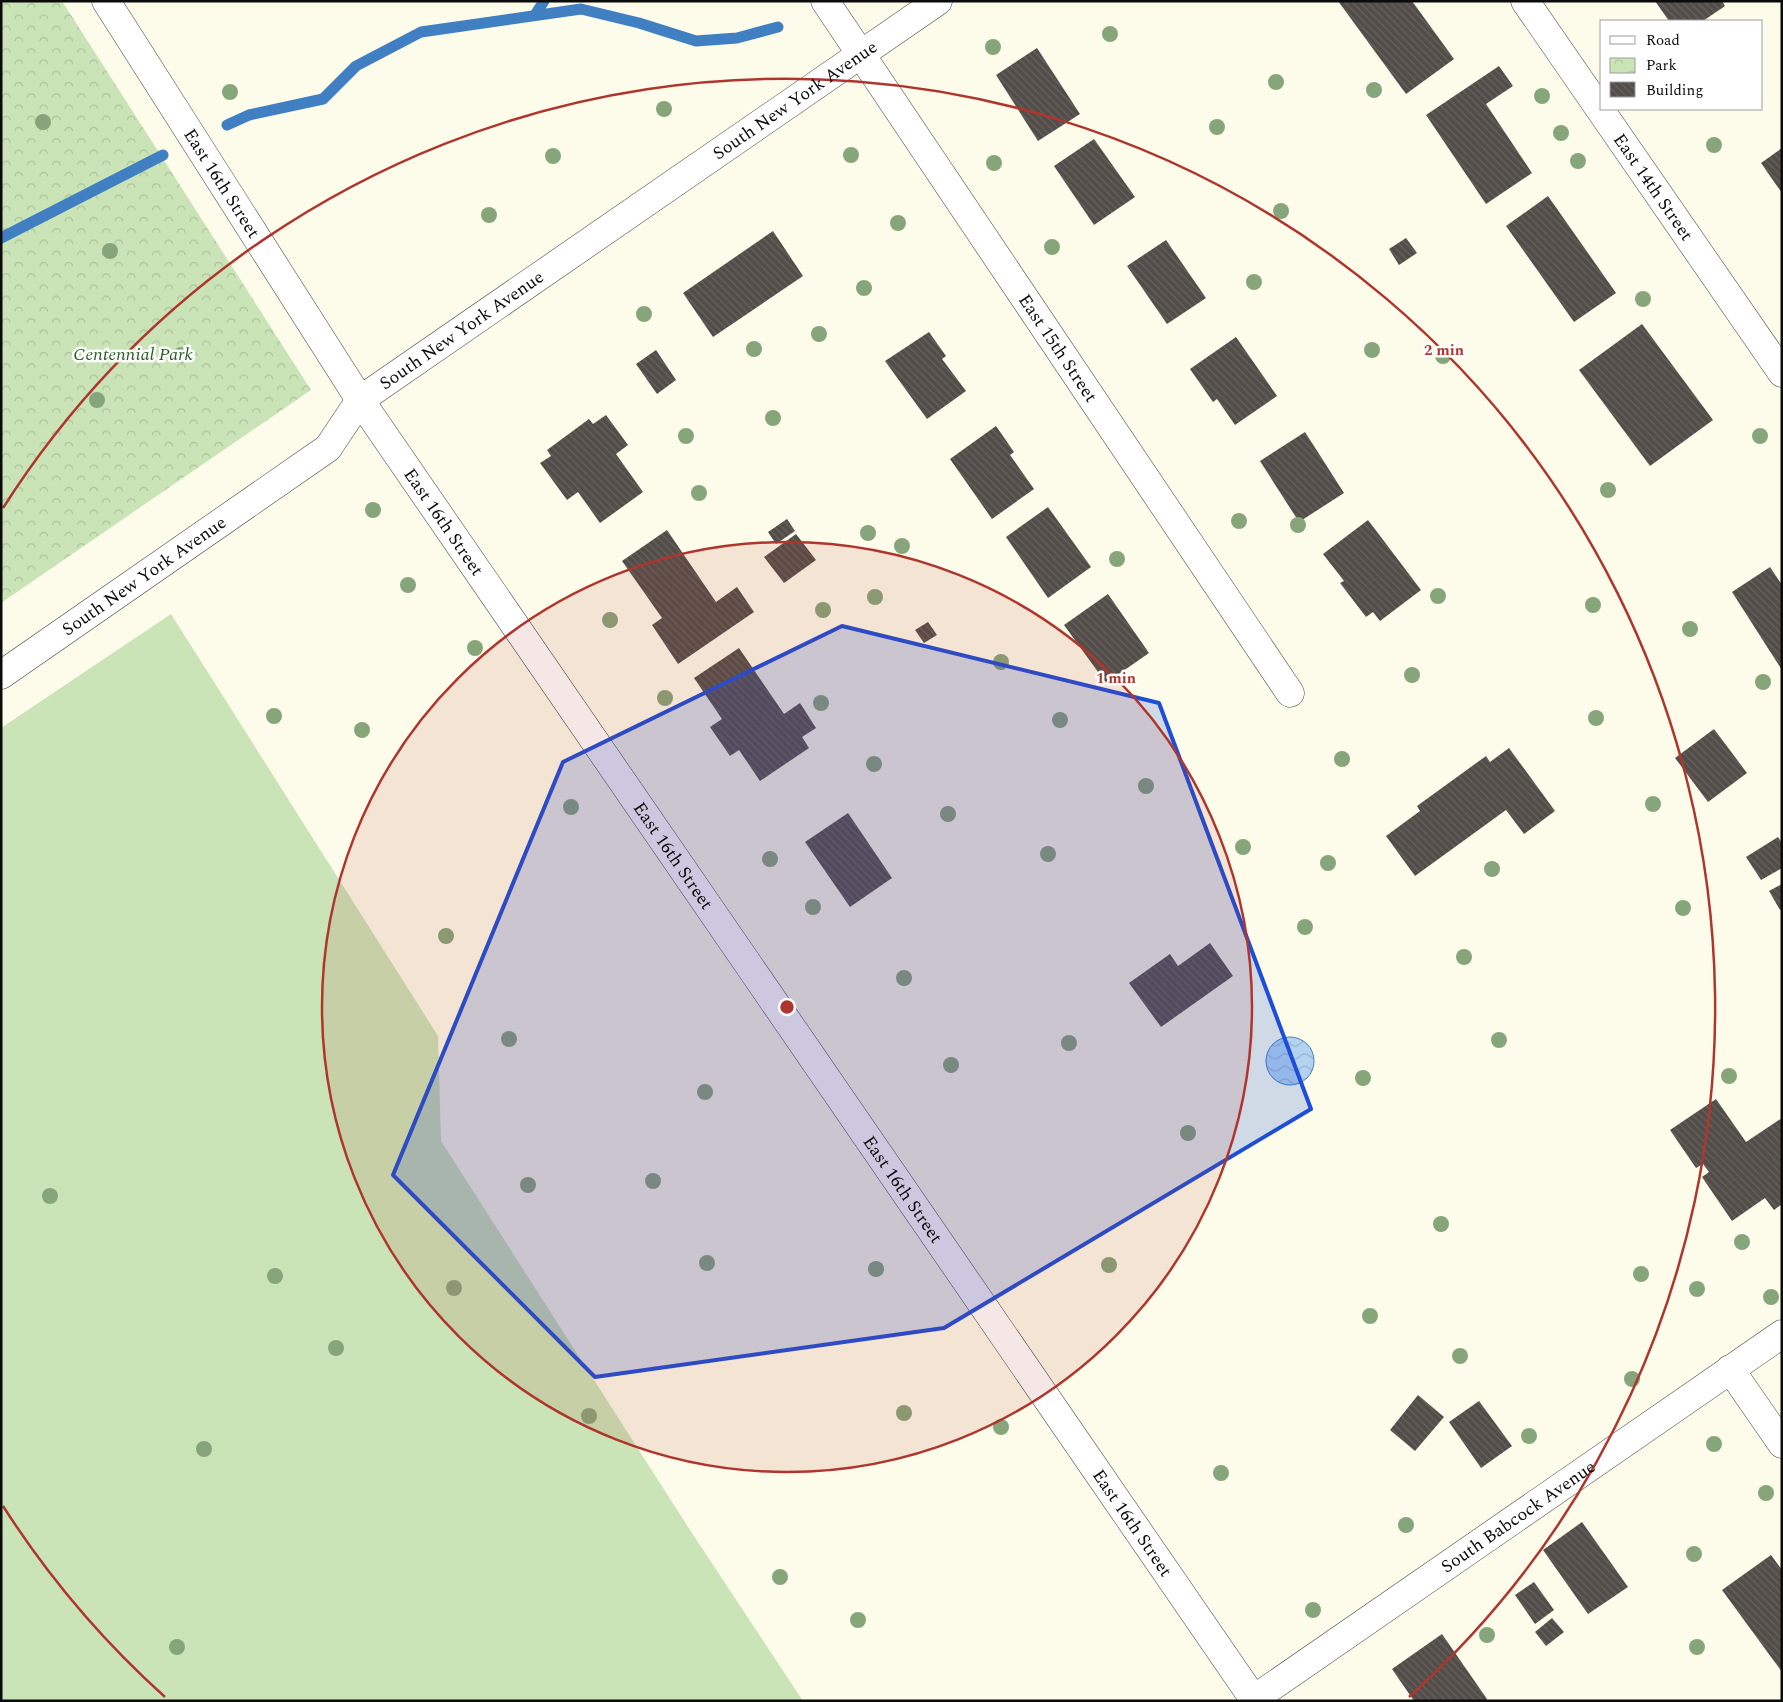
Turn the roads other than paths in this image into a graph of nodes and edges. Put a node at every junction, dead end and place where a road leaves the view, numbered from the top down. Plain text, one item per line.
1 (106, 1) edge
2 (825, 1) edge
3 (938, 1) edge
4 (1525, 1) edge
5 (860, 54) junction
6 (1600, 110) edge
7 (1600, 110) edge
8 (1782, 373) edge
9 (360, 400) junction
10 (1, 675) edge
11 (1290, 693) dead end
12 (1782, 1334) edge
13 (1730, 1369) junction
14 (1782, 1444) edge
15 (1255, 1700) edge

1 - 9 street, East 16th Street
2 - 5 street, East 15th Street
3 - 5 street, South New York Avenue
4 - 7 street, East 14th Street
5 - 9 street, South New York Avenue
5 - 11 street, East 15th Street
6 - 8 street, East 14th Street
9 - 10 street, South New York Avenue
9 - 15 street, East 16th Street
12 - 13 street, South Babcock Avenue
13 - 14 street
13 - 15 street, South Babcock Avenue

